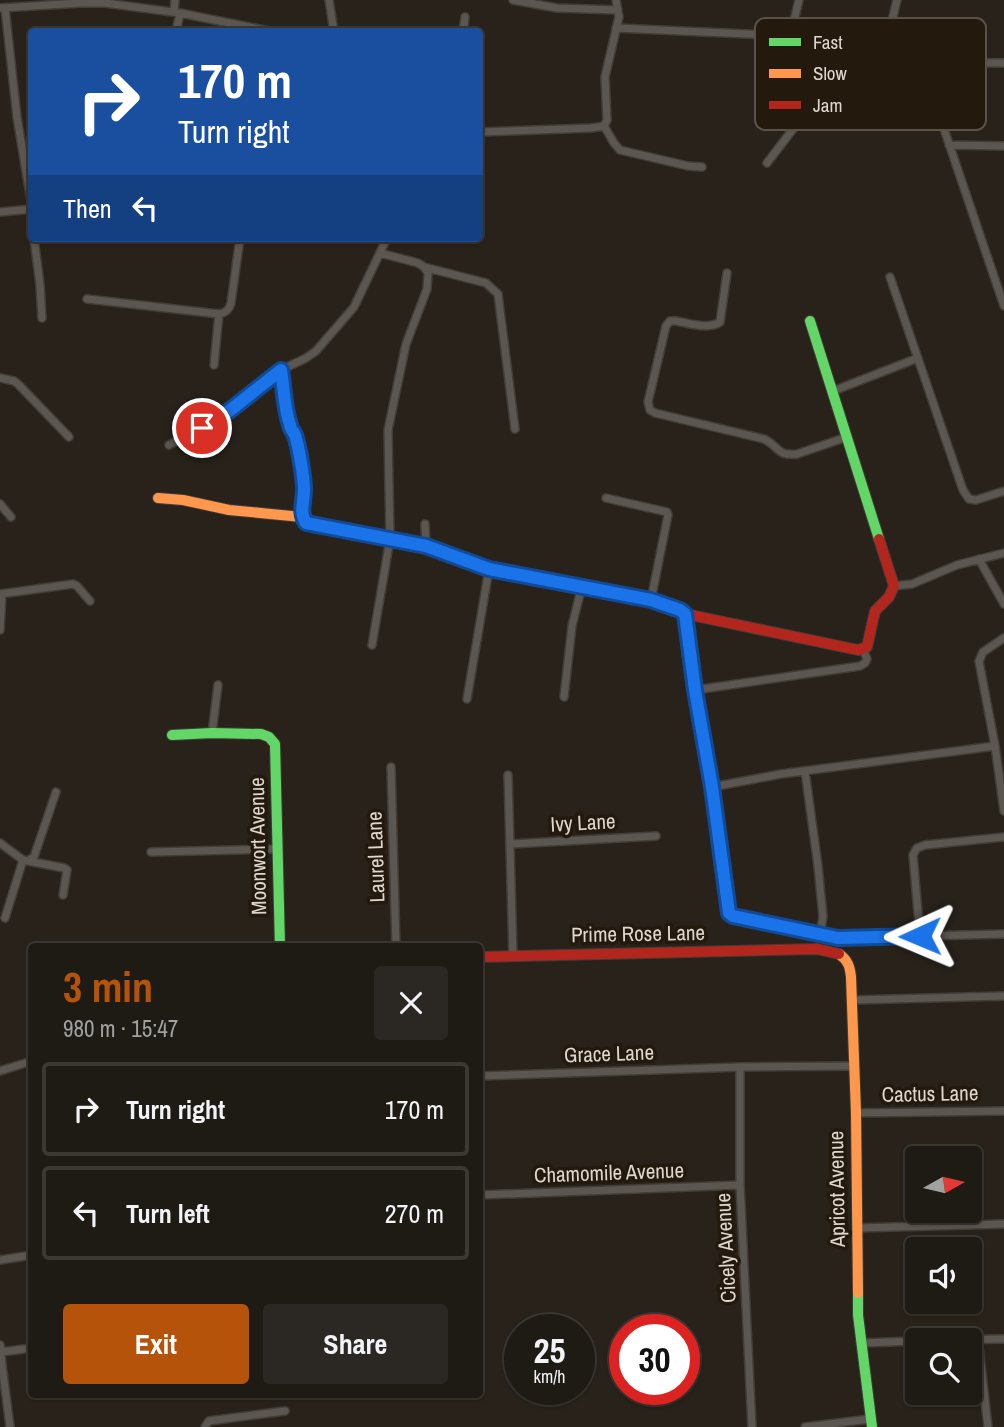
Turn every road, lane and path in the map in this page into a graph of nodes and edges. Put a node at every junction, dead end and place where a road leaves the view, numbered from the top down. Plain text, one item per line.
1 (175, 0) edge
2 (329, 0) edge
3 (513, 0) edge
4 (616, 0) edge
5 (799, 0) edge
6 (897, 0) edge
7 (3, 8) edge
8 (618, 10) junction
9 (177, 13) junction
10 (465, 17) dead end
11 (795, 18) edge
12 (893, 18) edge
13 (176, 28) edge
14 (254, 28) edge
15 (333, 28) edge
16 (464, 28) edge
17 (616, 28) junction
18 (755, 34) edge
19 (986, 64) edge
20 (1004, 64) edge
21 (604, 126) junction
22 (792, 130) edge
23 (944, 130) edge
24 (483, 132) edge
25 (949, 145) junction
26 (1004, 146) edge
27 (766, 163) dead end
28 (702, 167) dead end
29 (28, 179) edge
30 (28, 208) edge
31 (0, 212) edge
32 (35, 242) edge
33 (239, 242) edge
34 (385, 242) edge
35 (380, 253) junction
36 (424, 267) junction
37 (727, 273) dead end
38 (890, 277) dead end
39 (87, 299) dead end
40 (1004, 306) edge
41 (219, 314) junction
42 (42, 318) dead end
43 (810, 321) dead end
44 (918, 358) junction
45 (214, 365) dead end
46 (281, 370) junction
47 (0, 378) edge
48 (832, 391) junction
49 (515, 429) dead end
50 (69, 437) dead end
51 (847, 437) junction
52 (169, 445) dead end
53 (1004, 491) edge
54 (158, 498) dead end
55 (606, 498) dead end
56 (0, 504) edge
57 (11, 517) dead end
58 (302, 517) junction
59 (425, 524) dead end
60 (390, 538) junction
61 (426, 546) junction
62 (1004, 554) edge
63 (979, 559) junction
64 (489, 569) junction
65 (582, 586) junction
66 (894, 586) junction
67 (1, 594) edge
68 (651, 600) junction
69 (90, 601) dead end
70 (1004, 604) edge
71 (685, 614) junction
72 (0, 630) edge
73 (1004, 638) edge
74 (372, 645) dead end
75 (863, 649) junction
76 (218, 685) dead end
77 (695, 690) junction
78 (564, 697) dead end
79 (467, 699) dead end
80 (212, 733) junction
81 (172, 735) dead end
82 (995, 746) junction
83 (391, 767) dead end
84 (806, 771) junction
85 (508, 775) dead end
86 (712, 787) junction
87 (56, 792) dead end
88 (1004, 811) edge
89 (656, 836) dead end
90 (1004, 837) edge
91 (0, 843) edge
92 (511, 844) junction
93 (278, 849) junction
94 (151, 852) dead end
95 (26, 860) junction
96 (63, 895) dead end
97 (5, 918) dead end
98 (820, 934) junction
99 (1004, 934) edge
100 (920, 936) junction
101 (280, 943) edge
102 (396, 943) edge
103 (840, 954) joint
104 (483, 957) edge
105 (513, 957) junction
106 (1004, 996) edge
107 (853, 1000) junction
108 (28, 1062) edge
109 (854, 1066) junction
110 (740, 1067) junction
111 (0, 1072) edge
112 (483, 1076) edge
113 (1004, 1111) edge
114 (856, 1113) junction
115 (740, 1185) junction
116 (483, 1195) edge
117 (1004, 1224) edge
118 (857, 1228) junction
119 (28, 1256) edge
120 (0, 1260) edge
121 (982, 1339) edge
122 (1004, 1339) edge
123 (905, 1341) edge
124 (861, 1343) junction
125 (1, 1348) edge
126 (28, 1349) edge
127 (982, 1374) edge
128 (285, 1411) dead end
129 (871, 1423) edge
130 (10, 1427) edge
131 (205, 1427) edge
132 (752, 1427) edge
133 (805, 1427) edge
134 (988, 1427) edge

1 - 9 street
2 - 15 street
3 - 8 street
4 - 8 street
5 - 11 street
6 - 12 street
7 - 9 street
7 - 29 street
8 - 17 street
9 - 13 street
9 - 14 street
10 - 16 street
17 - 18 street
17 - 21 street
19 - 20 street
21 - 24 street
21 - 28 street
22 - 27 street
23 - 25 street
25 - 26 street
25 - 40 street
30 - 31 street
32 - 42 street
33 - 41 street
34 - 35 street
35 - 36 street
35 - 46 street
36 - 49 street
36 - 60 street
37 - 51 street
38 - 44 street
39 - 41 street
41 - 45 street
43 - 48 street
44 - 48 street
44 - 53 street
46 - 52 street
46 - 58 street
47 - 50 street
48 - 51 street
51 - 66 street
54 - 58 street
55 - 68 street
56 - 57 street
58 - 60 street
59 - 61 street
60 - 61 street
60 - 74 street
61 - 64 street
62 - 63 street
63 - 66 street
63 - 70 street
64 - 65 street
64 - 79 street
65 - 68 street
65 - 78 street
66 - 75 street
67 - 69 street
67 - 72 street
68 - 71 street
71 - 75 street
71 - 77 street
73 - 82 street
75 - 77 street
76 - 80 street
77 - 86 street
80 - 81 street
80 - 93 street, Moonwort Avenue
82 - 84 street
82 - 88 street
83 - 102 street, Laurel Lane
84 - 86 street
84 - 98 street
85 - 92 street
86 - 98 street
87 - 95 street
89 - 92 street, Ivy Lane
90 - 100 street
91 - 95 street
92 - 105 street
93 - 94 street
93 - 101 street, Moonwort Avenue
95 - 96 street
95 - 97 street
98 - 100 street
99 - 100 street
103 - 105 street, Prime Rose Lane
103 - 107 street, Apricot Avenue
104 - 105 street, Prime Rose Lane
106 - 107 street
107 - 109 street, Apricot Avenue
108 - 111 street
109 - 110 street, Grace Lane
109 - 114 street, Apricot Avenue
110 - 112 street, Grace Lane
110 - 115 street, Cicely Avenue
113 - 114 street, Cactus Lane
114 - 118 street, Apricot Avenue
115 - 116 street, Chamomile Avenue
115 - 132 street, Cicely Avenue
117 - 118 street
118 - 124 street, Apricot Avenue
119 - 120 street
121 - 122 street
123 - 124 street
124 - 129 street, Apricot Avenue
125 - 126 street
125 - 130 street
127 - 134 street
128 - 131 street
129 - 133 street

